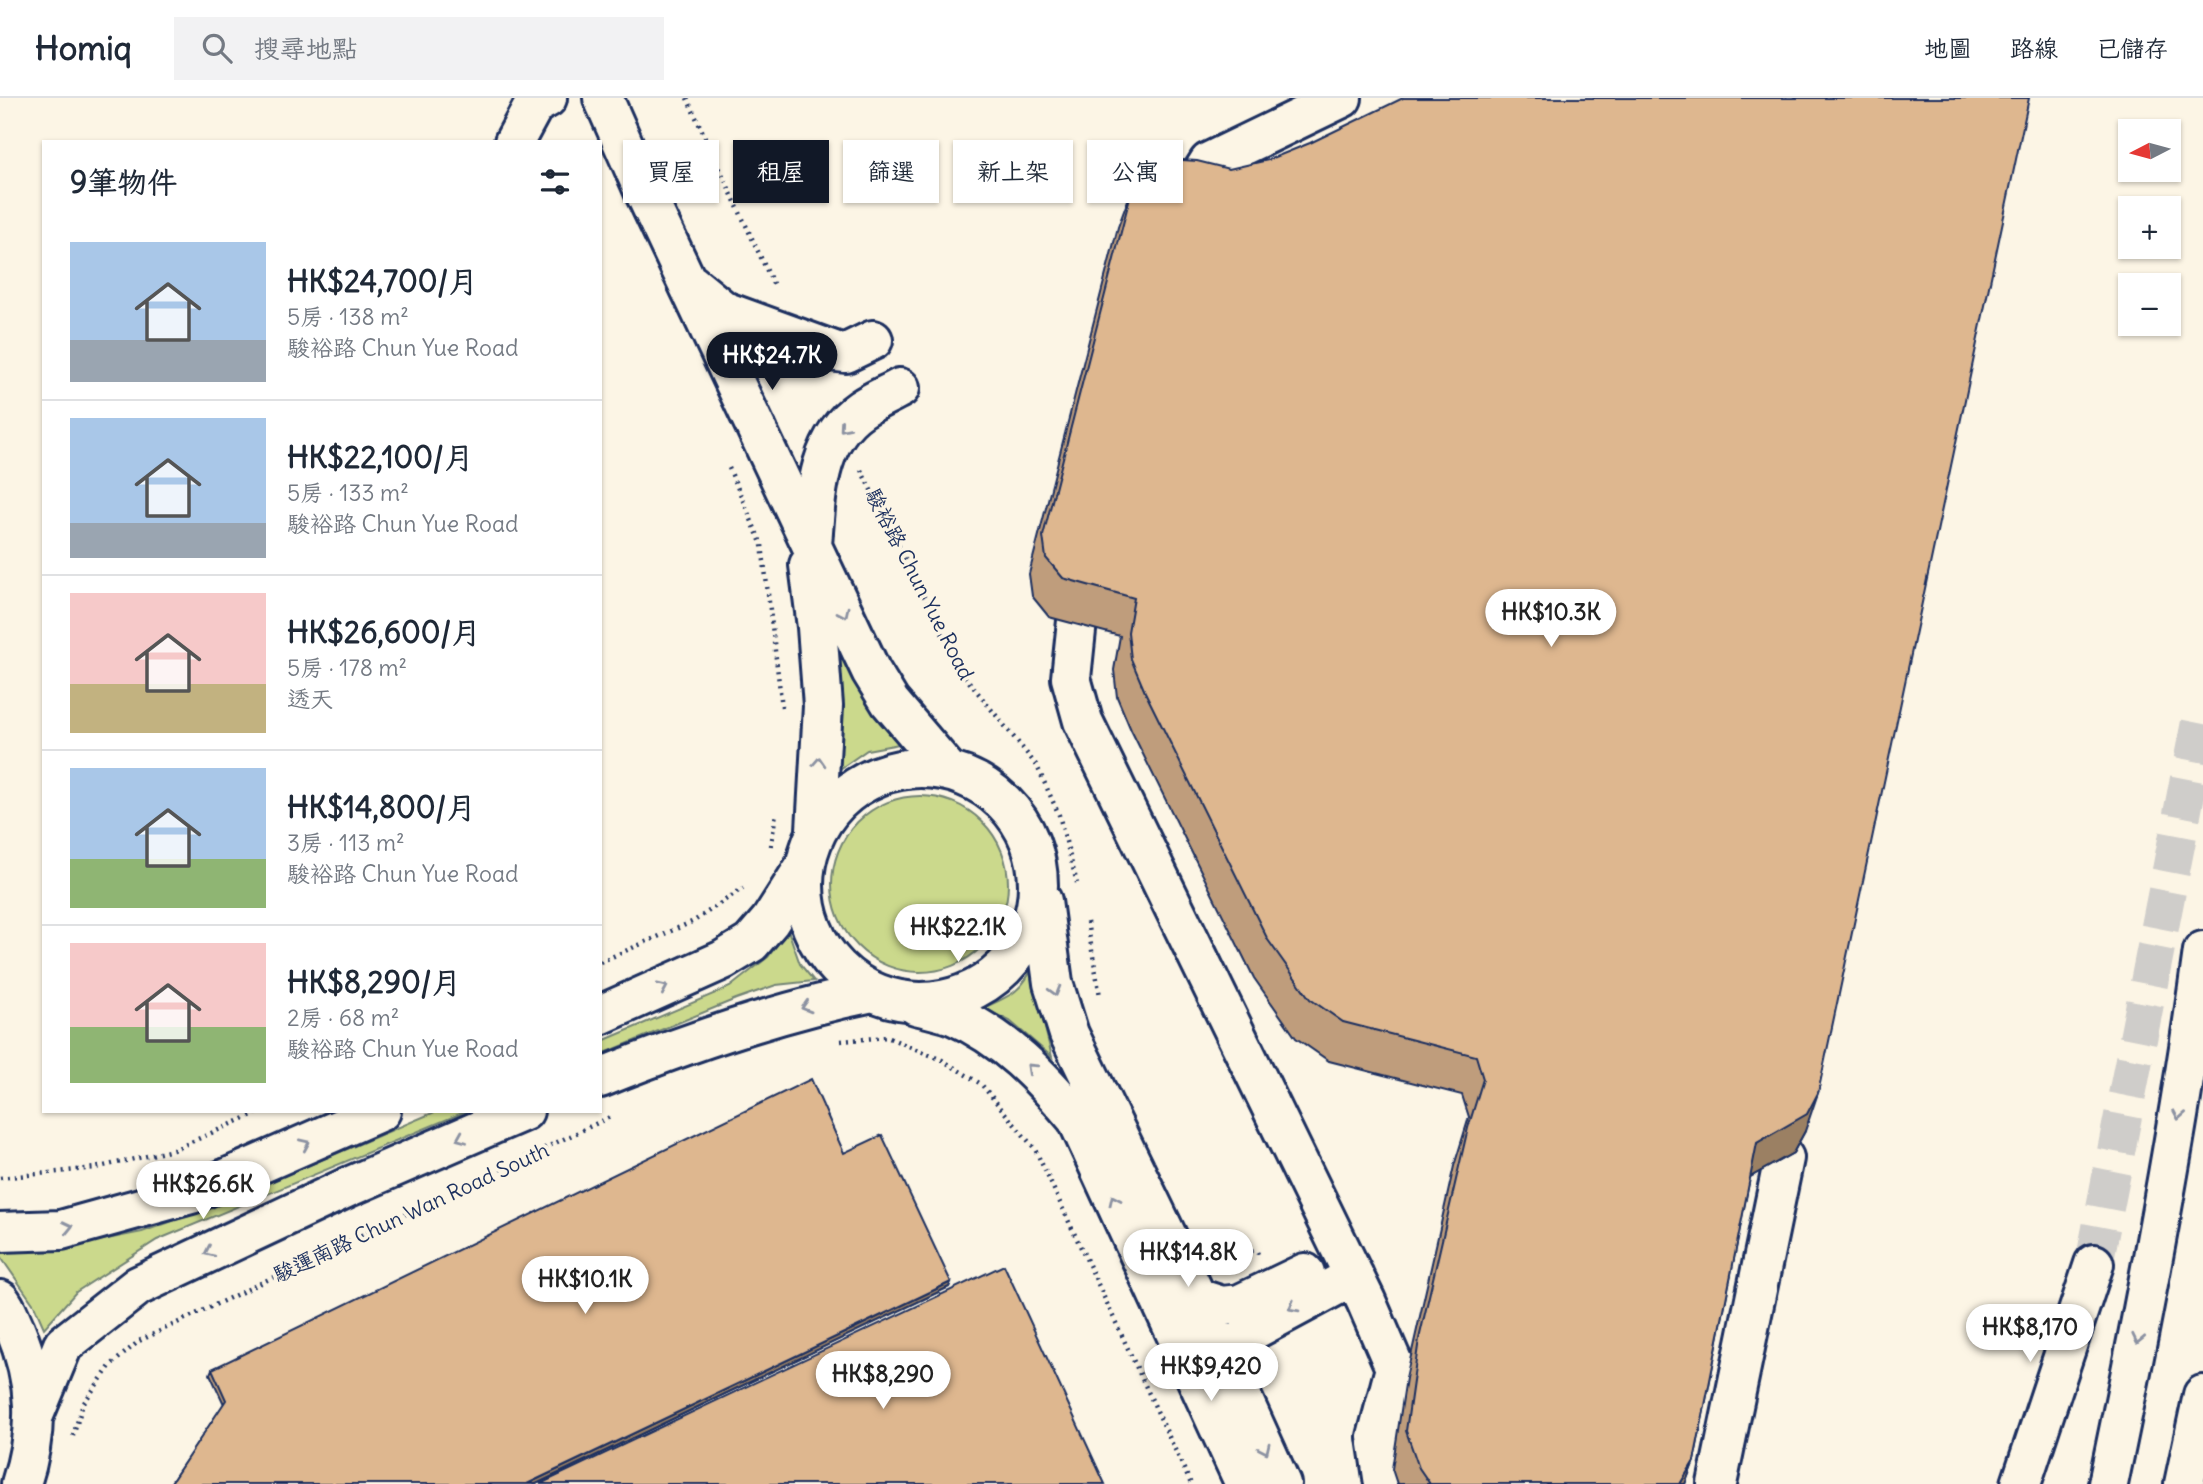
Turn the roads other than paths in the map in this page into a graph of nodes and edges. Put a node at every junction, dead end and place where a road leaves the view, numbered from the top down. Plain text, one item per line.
1 (603, 98) edge
2 (1342, 98) edge
3 (544, 99) edge
4 (515, 140) edge
5 (1191, 205) edge
6 (687, 280) junction
7 (873, 340) dead end
8 (900, 388) dead end
9 (808, 537) junction
10 (1077, 621) edge
11 (947, 769) junction
12 (816, 830) junction
13 (805, 866) junction
14 (1039, 875) junction
15 (2203, 951) edge
16 (890, 997) junction
17 (602, 1015) edge
18 (602, 1077) edge
19 (376, 1113) edge
20 (519, 1113) edge
21 (1784, 1158) edge
22 (0, 1232) edge
23 (2094, 1264) tunnel mouth
24 (1349, 1265) junction
25 (1197, 1298) junction
26 (0, 1300) edge
27 (1231, 1375) junction
28 (2203, 1395) edge
29 (34, 1415) junction
30 (21, 1484) edge
31 (1245, 1484) edge
32 (1281, 1484) edge
33 (1384, 1484) edge
34 (1717, 1484) edge
35 (2021, 1484) edge
36 (2108, 1484) edge
37 (2184, 1484) edge

1 - 6 main road
2 - 5 main road
3 - 4 main road
6 - 7 main road
6 - 9 main road
8 -> 9 main road
9 -> 11 main road
12 -> 9 main road
10 - 24 main road
11 - 12 main road
11 - 14 main road
12 - 13 main road
13 - 16 main road
17 -> 13 main road
14 - 16 main road
14 -> 25 main road
15 -> 36 main road
16 -> 18 main road
31 -> 16 main road
22 -> 19 main road
20 -> 29 main road, 駿運南路 Chun Wan Road South
21 - 34 main road
23 - 35 main road
24 - 25 main road
24 -> 27 main road
24 - 33 main road
25 - 27 main road
26 - 29 main road
27 -> 32 main road
28 - 37 main road
29 - 30 main road

